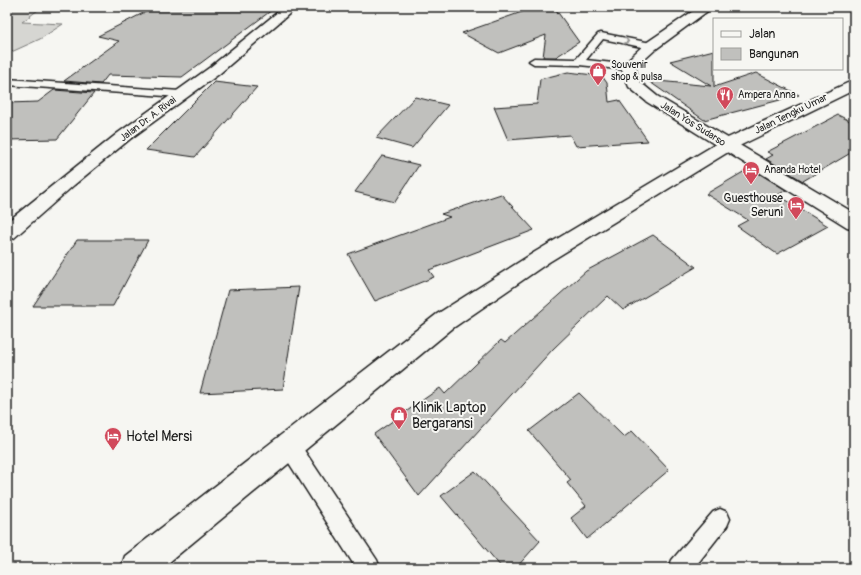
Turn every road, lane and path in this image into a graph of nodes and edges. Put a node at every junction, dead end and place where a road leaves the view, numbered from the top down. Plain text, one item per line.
1 (291, 7) edge
2 (707, 7) edge
3 (651, 46) junction
4 (534, 61) dead end
5 (579, 62) junction
6 (628, 67) junction
7 (7, 82) edge
8 (854, 84) edge
9 (180, 94) junction
10 (727, 145) junction
11 (854, 222) edge
12 (7, 233) edge
13 (289, 445) junction
14 (720, 519) dead end
15 (137, 568) edge
16 (369, 568) edge
17 (680, 568) edge

1 - 9 main road, Jalan Dr. A. Rivai
2 - 3 main road
5 -> 3 lane
3 - 6 main road
4 - 5 lane
5 - 6 lane
6 - 10 main road, Jalan Yos Sudarso
7 - 9 lane
8 - 10 main road, Jalan Tengku Umar
9 - 12 main road, Jalan Dr. A. Rivai
10 - 11 main road, Jalan Yos Sudarso
10 - 13 main road, Jalan Tengku Umar
13 - 15 main road, Jalan Tengku Umar
13 - 16 lane
14 - 17 lane

